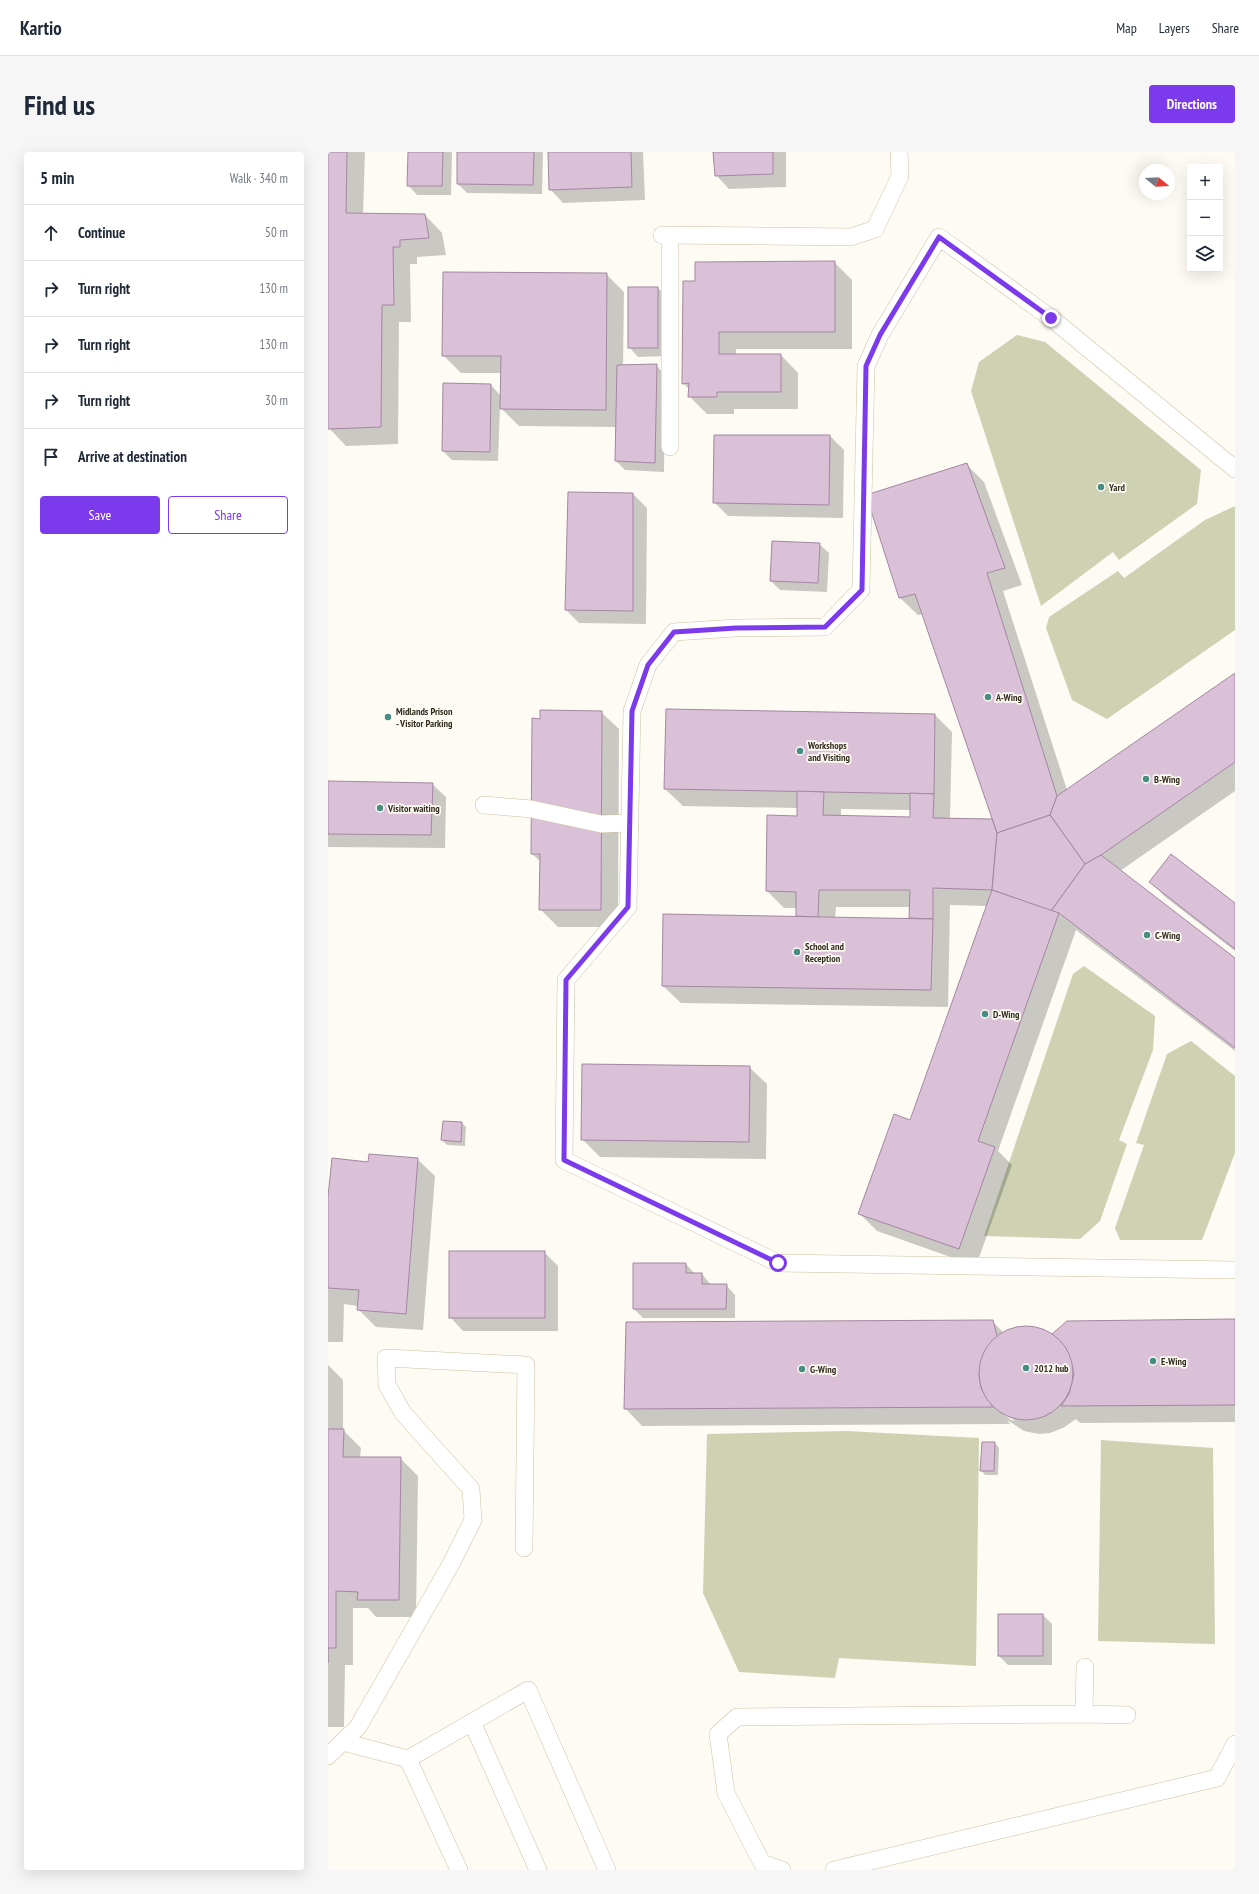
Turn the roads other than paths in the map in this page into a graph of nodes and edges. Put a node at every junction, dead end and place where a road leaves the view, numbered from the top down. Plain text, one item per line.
1 (899, 152) edge
2 (670, 447) dead end
3 (1235, 469) edge
4 (484, 805) dead end
5 (630, 823) junction
6 (1235, 1270) edge
7 (524, 1548) dead end
8 (1085, 1668) dead end
9 (1084, 1714) junction
10 (1127, 1715) dead end
11 (472, 1722) junction
12 (343, 1742) junction
13 (1235, 1744) edge
14 (328, 1756) edge
15 (408, 1759) junction
16 (459, 1870) edge
17 (538, 1870) edge
18 (608, 1870) edge
19 (782, 1870) edge
20 (834, 1870) edge

1 - 2 lane
3 - 5 lane
4 - 5 lane
5 - 6 lane
7 - 12 lane
8 - 9 lane
9 - 10 lane
9 - 19 lane
11 - 15 lane
11 - 17 lane
11 - 18 lane
12 - 14 lane
12 - 15 lane
13 - 20 lane
15 - 16 lane

